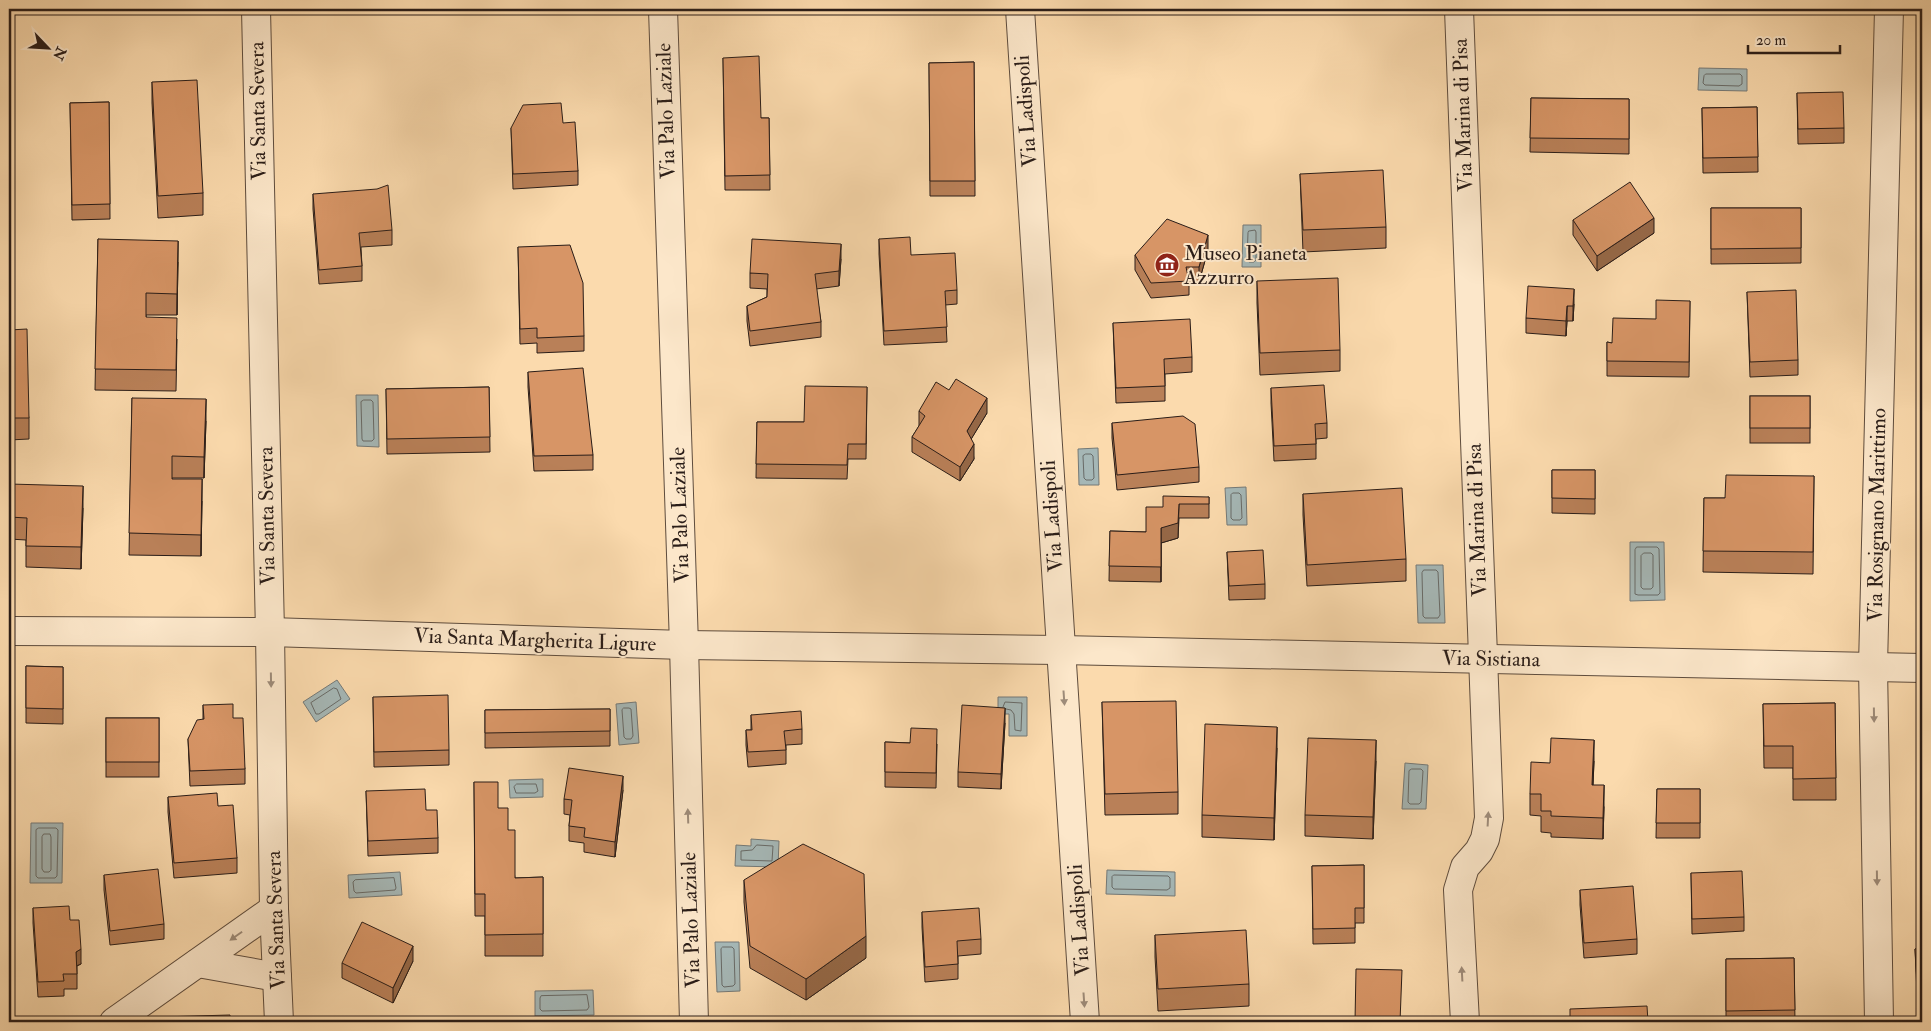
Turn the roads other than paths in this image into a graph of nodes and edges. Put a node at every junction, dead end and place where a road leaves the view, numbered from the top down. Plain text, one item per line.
1 (256, 9) edge
2 (663, 9) edge
3 (1020, 9) edge
4 (1459, 9) edge
5 (1888, 9) edge
6 (9, 631) edge
7 (270, 632) junction
8 (684, 645) junction
9 (1061, 650) junction
10 (1482, 659) junction
11 (1873, 666) junction
12 (1922, 668) edge
13 (274, 909) junction
14 (198, 963) junction
15 (277, 977) junction
16 (114, 1022) edge
17 (279, 1022) edge
18 (694, 1022) edge
19 (1085, 1022) edge
20 (1465, 1022) edge
21 (1879, 1022) edge

1 - 7 street, Via Santa Severa
2 - 8 street, Via Palo Laziale
3 - 9 street, Via Ladispoli
4 - 10 street, Via Marina di Pisa
5 - 11 street, Via Rosignano Marittimo
6 - 7 street, Via Santa Margherita Ligure
7 - 8 street, Via Santa Margherita Ligure
7 -> 13 street, Via Santa Severa
8 - 9 street, Via Santa Margherita Ligure
18 -> 8 street, Via Palo Laziale
9 - 10 street, Via Sistiana
9 -> 19 street, Via Ladispoli
10 - 11 street, Via Sistiana
20 -> 10 street, Via Marina di Pisa
11 - 12 street, Via Sistiana
11 -> 21 street, Via Rosignano Marittimo
13 -> 14 street
13 - 15 street, Via Santa Severa
14 - 15 street
14 - 16 street
15 - 17 street, Via Santa Severa

